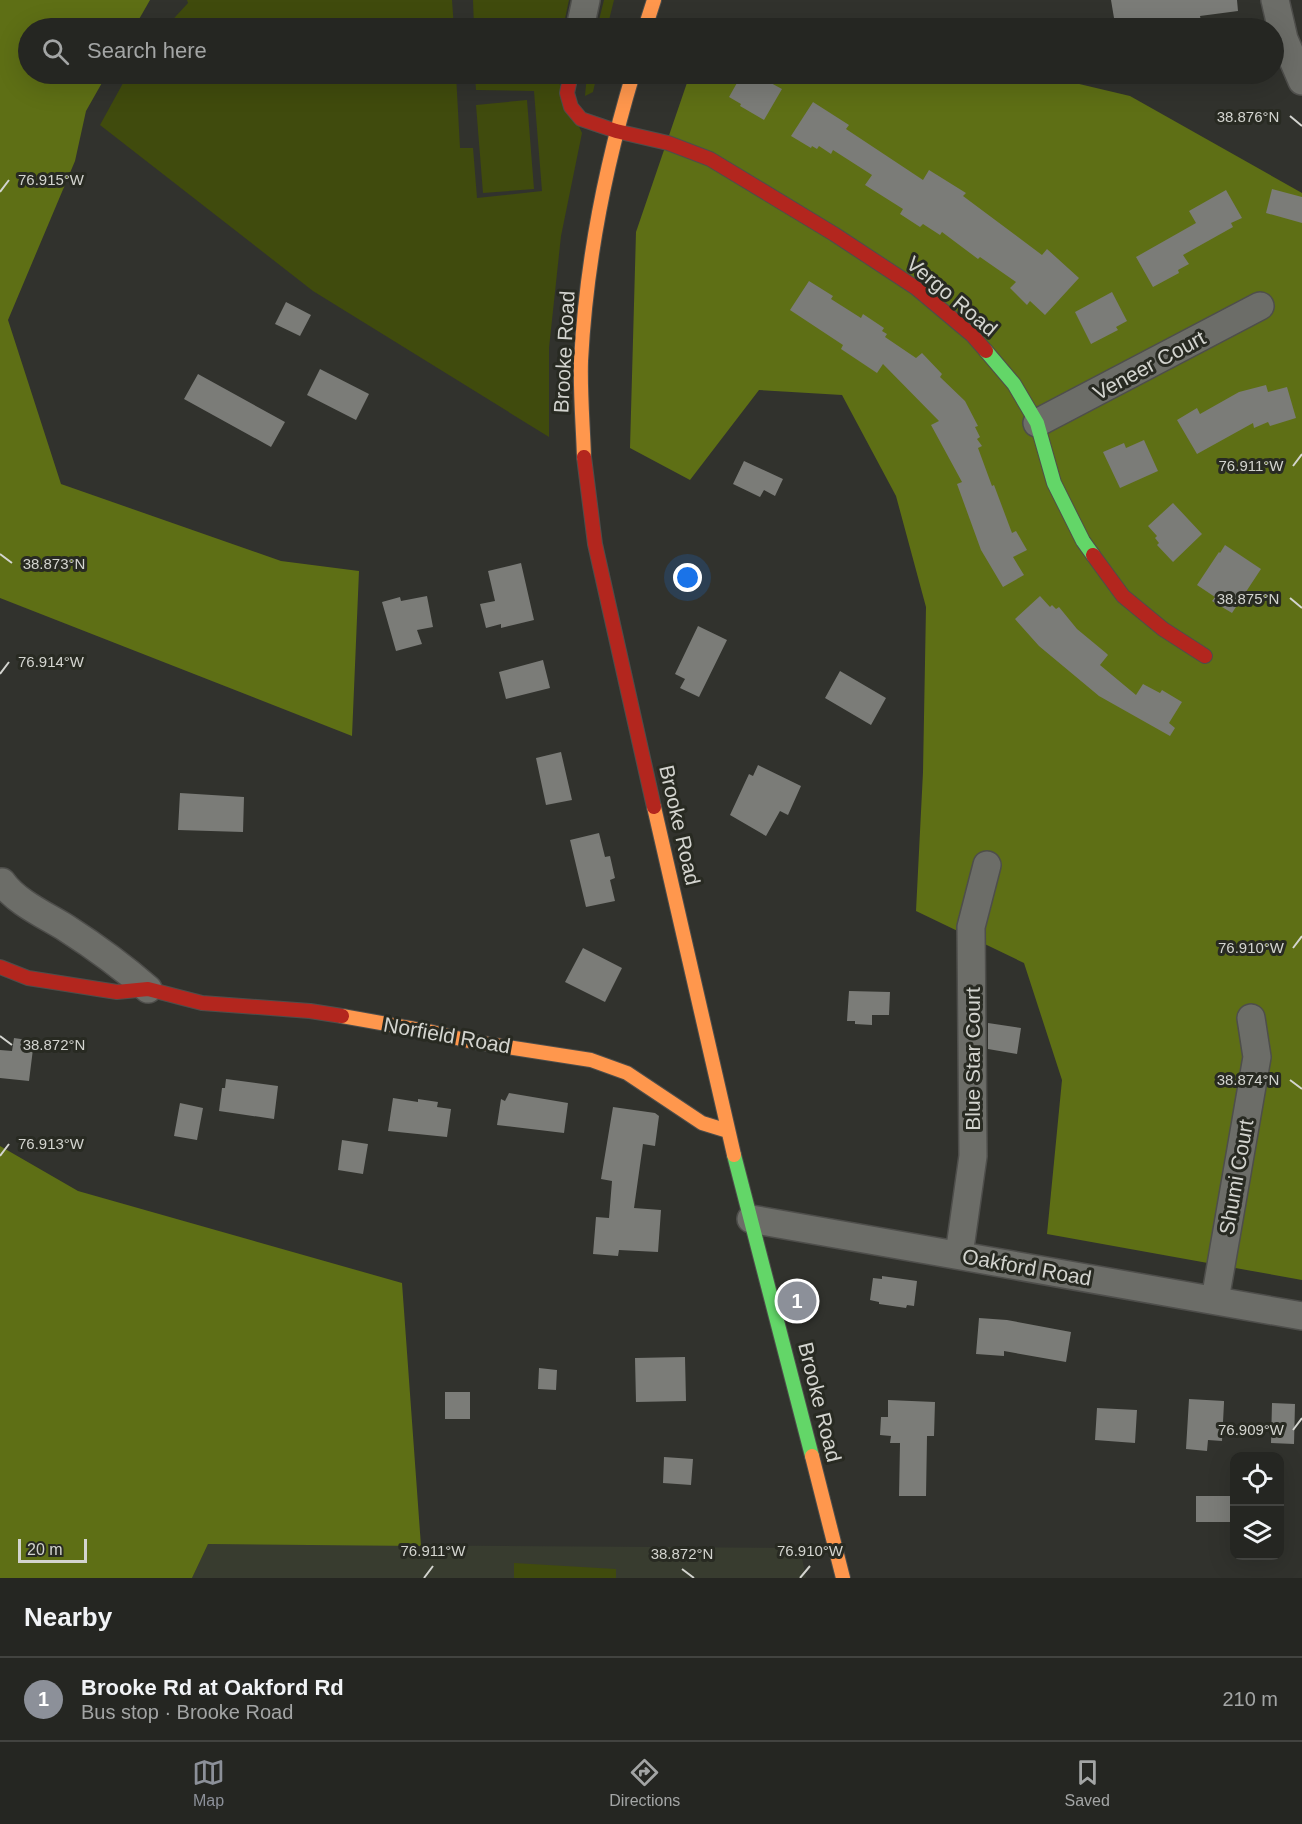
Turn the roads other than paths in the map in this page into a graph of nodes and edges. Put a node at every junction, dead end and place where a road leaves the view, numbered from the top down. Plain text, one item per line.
1 (586, 0) edge
2 (654, 0) edge
3 (1275, 0) edge
4 (582, 18) edge
5 (648, 18) edge
6 (1279, 18) edge
7 (1284, 39) edge
8 (1302, 81) edge
9 (569, 84) edge
10 (630, 84) edge
11 (616, 131) junction
12 (1260, 306) dead end
13 (1037, 423) junction
14 (1205, 656) dead end
15 (987, 865) dead end
16 (0, 884) edge
17 (0, 967) edge
18 (148, 989) junction
19 (1251, 1018) dead end
20 (728, 1131) junction
21 (751, 1219) junction
22 (959, 1255) junction
23 (1215, 1300) junction
24 (1302, 1316) edge
25 (843, 1578) edge

1 - 4 street
2 - 5 street
3 - 6 street
7 - 8 street
9 - 11 street, Vergo Road
10 - 11 street, Brooke Road
11 - 13 street, Vergo Road
11 - 20 street, Brooke Road
12 - 13 street, Veneer Court
13 - 14 street, Vergo Road
15 - 22 street, Blue Star Court
16 - 18 street, Norfield Road
17 - 18 street, Norfield Road
18 - 20 street, Norfield Road
19 - 23 street, Shumi Court
20 - 21 street, Brooke Road
21 - 22 street, Oakford Road
21 - 25 street, Brooke Road
22 - 23 street, Oakford Road
23 - 24 street, Oakford Road

